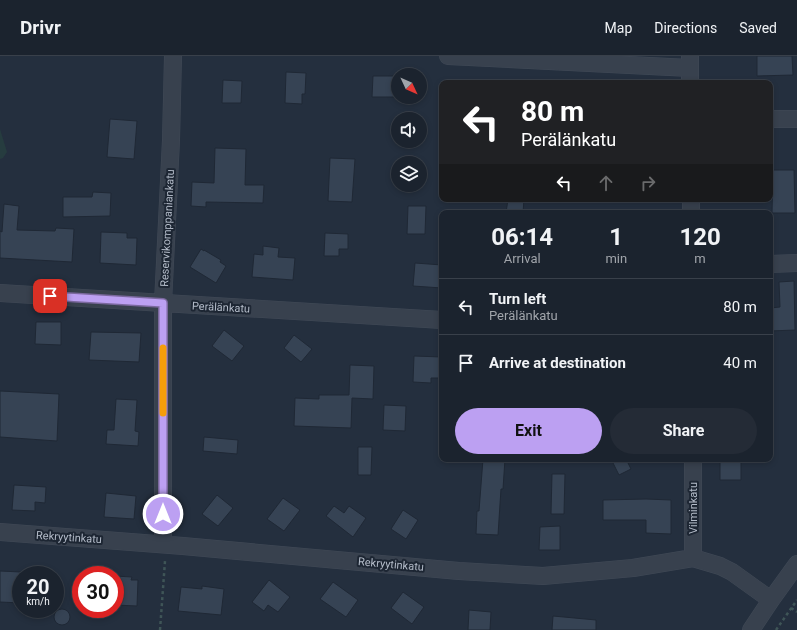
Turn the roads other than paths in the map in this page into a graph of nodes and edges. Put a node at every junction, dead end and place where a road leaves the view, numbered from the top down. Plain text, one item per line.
1 (172, 56) edge
2 (448, 56) edge
3 (690, 69) edge
4 (773, 119) edge
5 (797, 119) edge
6 (797, 263) edge
7 (773, 264) edge
8 (0, 293) edge
9 (163, 303) junction
10 (439, 320) edge
11 (693, 462) edge
12 (0, 532) edge
13 (165, 544) junction
14 (693, 558) junction
15 (797, 564) edge
16 (771, 600) junction
17 (751, 630) edge

1 - 9 street, Reservikomppaniankatu
2 - 3 street
4 - 5 street
6 - 7 street
8 - 9 street, Perälänkatu
9 - 10 street, Perälänkatu
9 - 13 street, Reservikomppaniankatu
11 - 14 street, Vilminkatu
12 - 13 street, Rekryytinkatu
13 - 14 street, Rekryytinkatu
14 - 16 street, Rekryytinkatu
15 - 16 street
16 - 17 street

